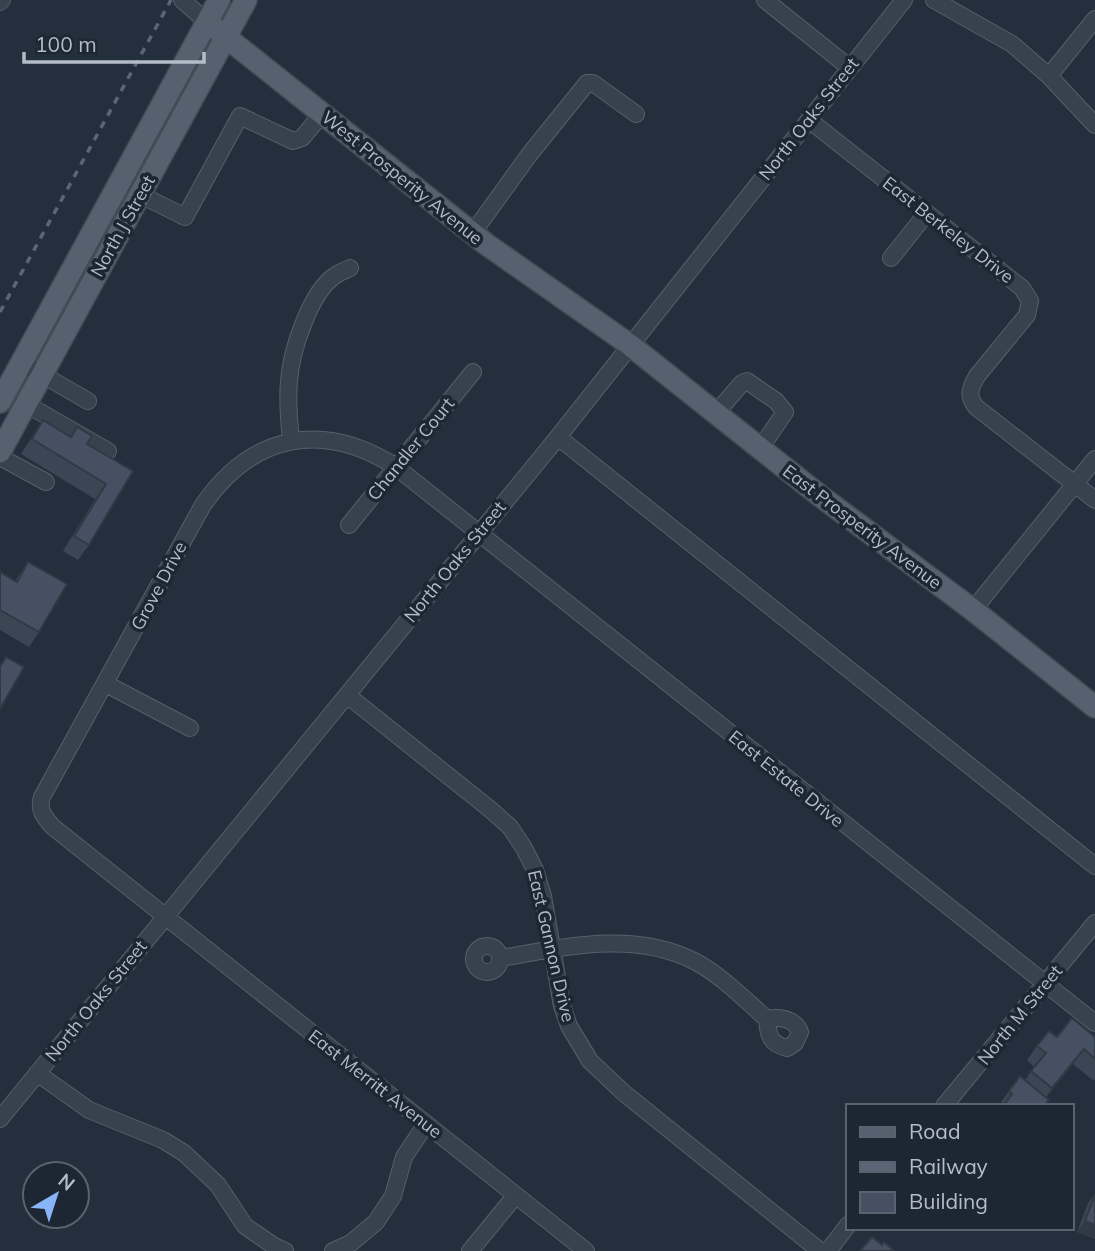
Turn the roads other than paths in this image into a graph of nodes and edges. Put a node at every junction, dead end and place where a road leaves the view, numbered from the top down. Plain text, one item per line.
1 (182, 0) edge
2 (219, 0) edge
3 (246, 0) edge
4 (765, 0) edge
5 (904, 0) edge
6 (934, 0) edge
7 (1095, 19) edge
8 (207, 22) junction
9 (226, 37) junction
10 (850, 68) junction
11 (1049, 76) junction
12 (322, 114) junction
13 (636, 114) dead end
14 (809, 120) junction
15 (1095, 125) edge
16 (141, 195) junction
17 (926, 214) junction
18 (472, 234) junction
19 (891, 258) dead end
20 (350, 268) dead end
21 (630, 345) junction
22 (22, 363) junction
23 (473, 372) dead end
24 (43, 374) junction
25 (88, 401) dead end
26 (0, 402) edge
27 (26, 404) junction
28 (716, 414) junction
29 (558, 437) junction
30 (291, 441) junction
31 (760, 449) junction
32 (108, 451) dead end
33 (0, 455) edge
34 (1095, 459) edge
35 (396, 467) junction
36 (46, 482) dead end
37 (1075, 484) junction
38 (1095, 500) edge
39 (349, 525) dead end
40 (478, 533) junction
41 (972, 610) junction
42 (106, 684) junction
43 (347, 695) junction
44 (1095, 707) edge
45 (190, 728) dead end
46 (1095, 866) edge
47 (165, 917) junction
48 (1095, 923) edge
49 (552, 950) junction
50 (501, 958) dead end
51 (1044, 984) junction
52 (767, 1019) dead end
53 (1095, 1023) edge
54 (37, 1073) junction
55 (946, 1104) edge
56 (0, 1119) edge
57 (426, 1124) junction
58 (516, 1195) junction
59 (846, 1228) edge
60 (285, 1251) edge
61 (333, 1251) edge
62 (470, 1251) edge
63 (586, 1251) edge
64 (820, 1251) edge
65 (828, 1251) edge

1 - 8 street, West Prosperity Avenue
2 - 8 main road, North J Street
3 - 9 main road, North J Street
4 - 10 street
5 - 10 street, North Oaks Street
6 - 11 street
7 - 11 street
8 - 9 main road, West Prosperity Avenue
8 - 22 main road, North J Street
9 - 12 main road, West Prosperity Avenue
9 - 16 main road, North J Street
10 - 14 street, North Oaks Street
11 - 15 street
12 - 16 street
12 - 18 main road, West Prosperity Avenue
13 - 18 street
14 - 17 street, East Berkeley Drive
14 - 21 street, North Oaks Street
16 - 24 main road, North J Street
17 - 19 street
17 - 37 street, East Berkeley Drive
18 - 21 main road, West Prosperity Avenue
20 - 30 street
21 - 28 main road, East Prosperity Avenue
21 - 29 street, North Oaks Street
22 - 24 street
22 - 26 main road, North J Street
23 - 35 street, Chandler Court
24 - 25 street
24 - 27 main road, North J Street
27 - 32 street
27 - 33 main road, North J Street
28 - 31 main road, East Prosperity Avenue
28 - 31 street
29 - 40 street, North Oaks Street
29 - 46 street
30 - 35 street, Grove Drive
30 - 42 street, Grove Drive
31 - 41 main road, East Prosperity Avenue
33 - 36 street
34 - 37 street
35 - 39 street, Chandler Court
35 - 40 street, Grove Drive
37 - 38 street, East Berkeley Drive
37 - 41 street
40 - 43 street, North Oaks Street
40 - 51 street, East Estate Drive
41 - 44 main road, East Prosperity Avenue
42 - 45 street
42 - 47 street, Grove Drive
43 - 47 street, North Oaks Street
43 - 49 street, East Gannon Drive
47 - 54 street, North Oaks Street
47 - 57 street, East Merritt Avenue
48 - 51 street, North M Street
49 - 50 street
49 - 52 street
49 - 64 street, East Gannon Drive
51 - 53 street, East Estate Drive
51 - 55 street, North M Street
54 - 56 street, North Oaks Street
54 - 60 street
57 - 58 street, East Merritt Avenue
57 - 61 street
58 - 62 street
58 - 63 street, East Merritt Avenue
59 - 65 street

